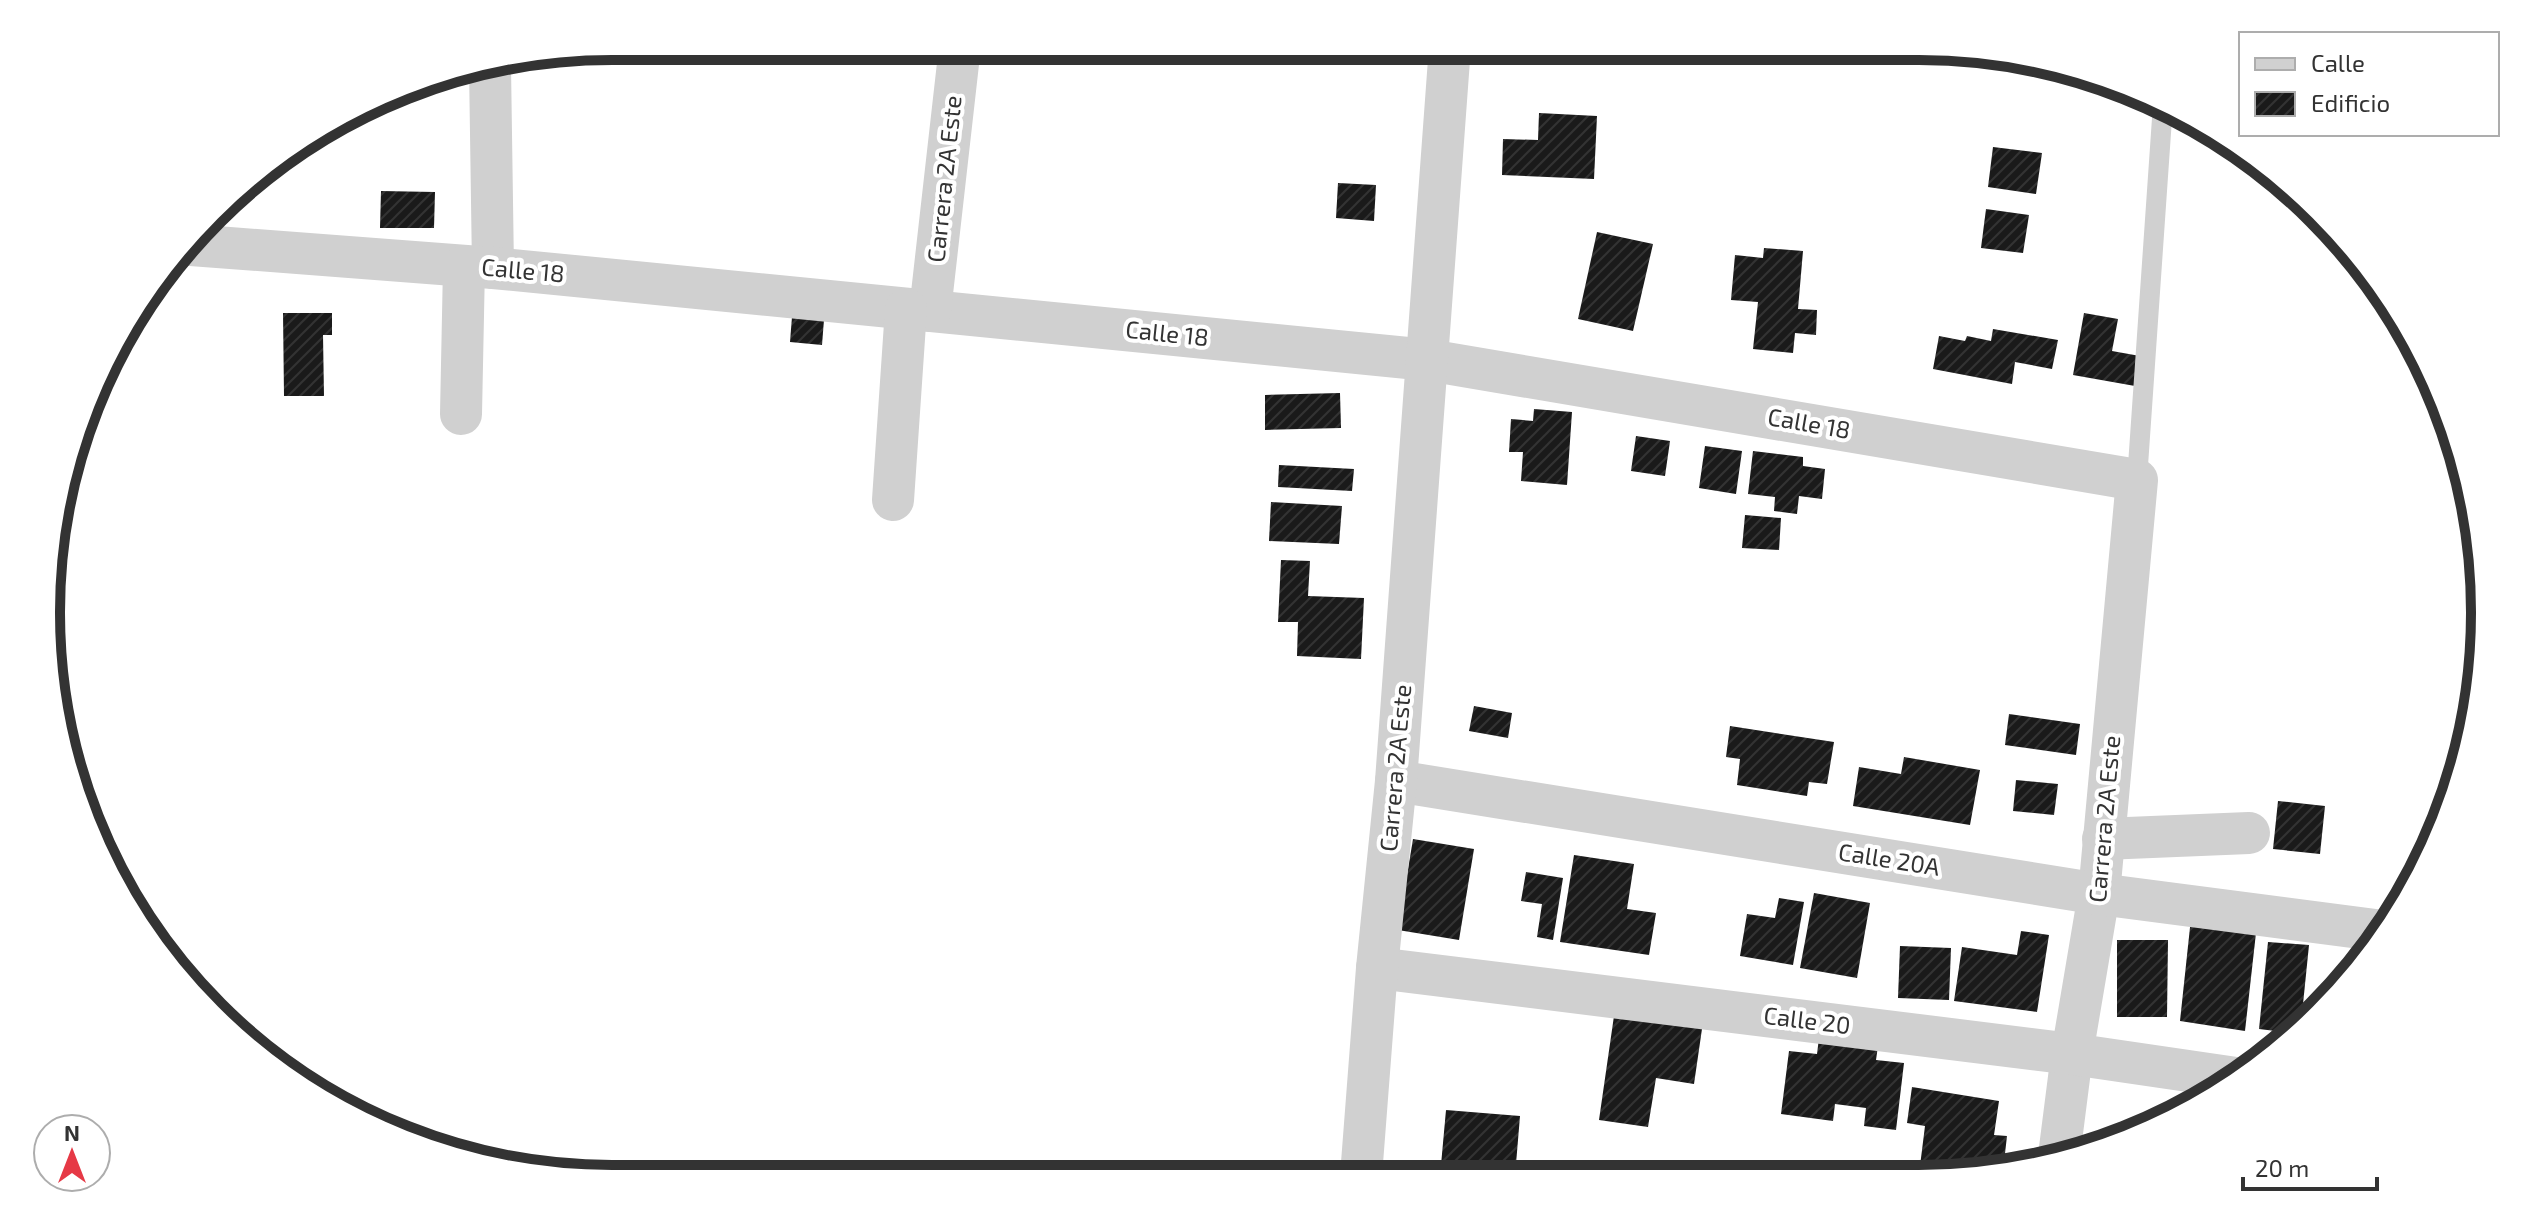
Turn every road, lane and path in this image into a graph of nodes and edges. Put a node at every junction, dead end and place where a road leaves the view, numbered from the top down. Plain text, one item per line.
1 (958, 60) edge
2 (1449, 60) edge
3 (490, 75) edge
4 (2162, 117) edge
5 (199, 246) edge
6 (479, 267) junction
7 (918, 310) junction
8 (1428, 360) junction
9 (461, 414) dead end
10 (2137, 480) junction
11 (893, 500) dead end
12 (1396, 781) junction
13 (2249, 833) dead end
14 (2103, 839) junction
15 (2099, 894) junction
16 (2371, 929) edge
17 (1377, 968) junction
18 (2072, 1054) junction
19 (2219, 1076) edge
20 (2060, 1146) edge
21 (1362, 1165) edge

1 - 7 street, Carrera 2A Este
2 - 8 street, Carrera 2A Este
3 - 6 street
4 - 10 lane
5 - 6 street, Calle 18
6 - 7 street, Calle 18
6 - 9 street
7 - 8 street, Calle 18
7 - 11 street, Carrera 2A Este
8 - 10 street, Calle 18
8 - 12 street, Carrera 2A Este
10 - 14 street, Carrera 2A Este
12 - 15 street, Calle 20A
12 - 17 street, Carrera 2A Este
13 - 14 street
14 - 15 street, Carrera 2A Este
15 - 16 street, Calle 20A
15 - 18 street, Carrera 2A Este
17 - 18 street, Calle 20
17 - 21 street, Carrera 2A Este
18 - 19 street, Calle 20
18 - 20 street, Carrera 2A Este

